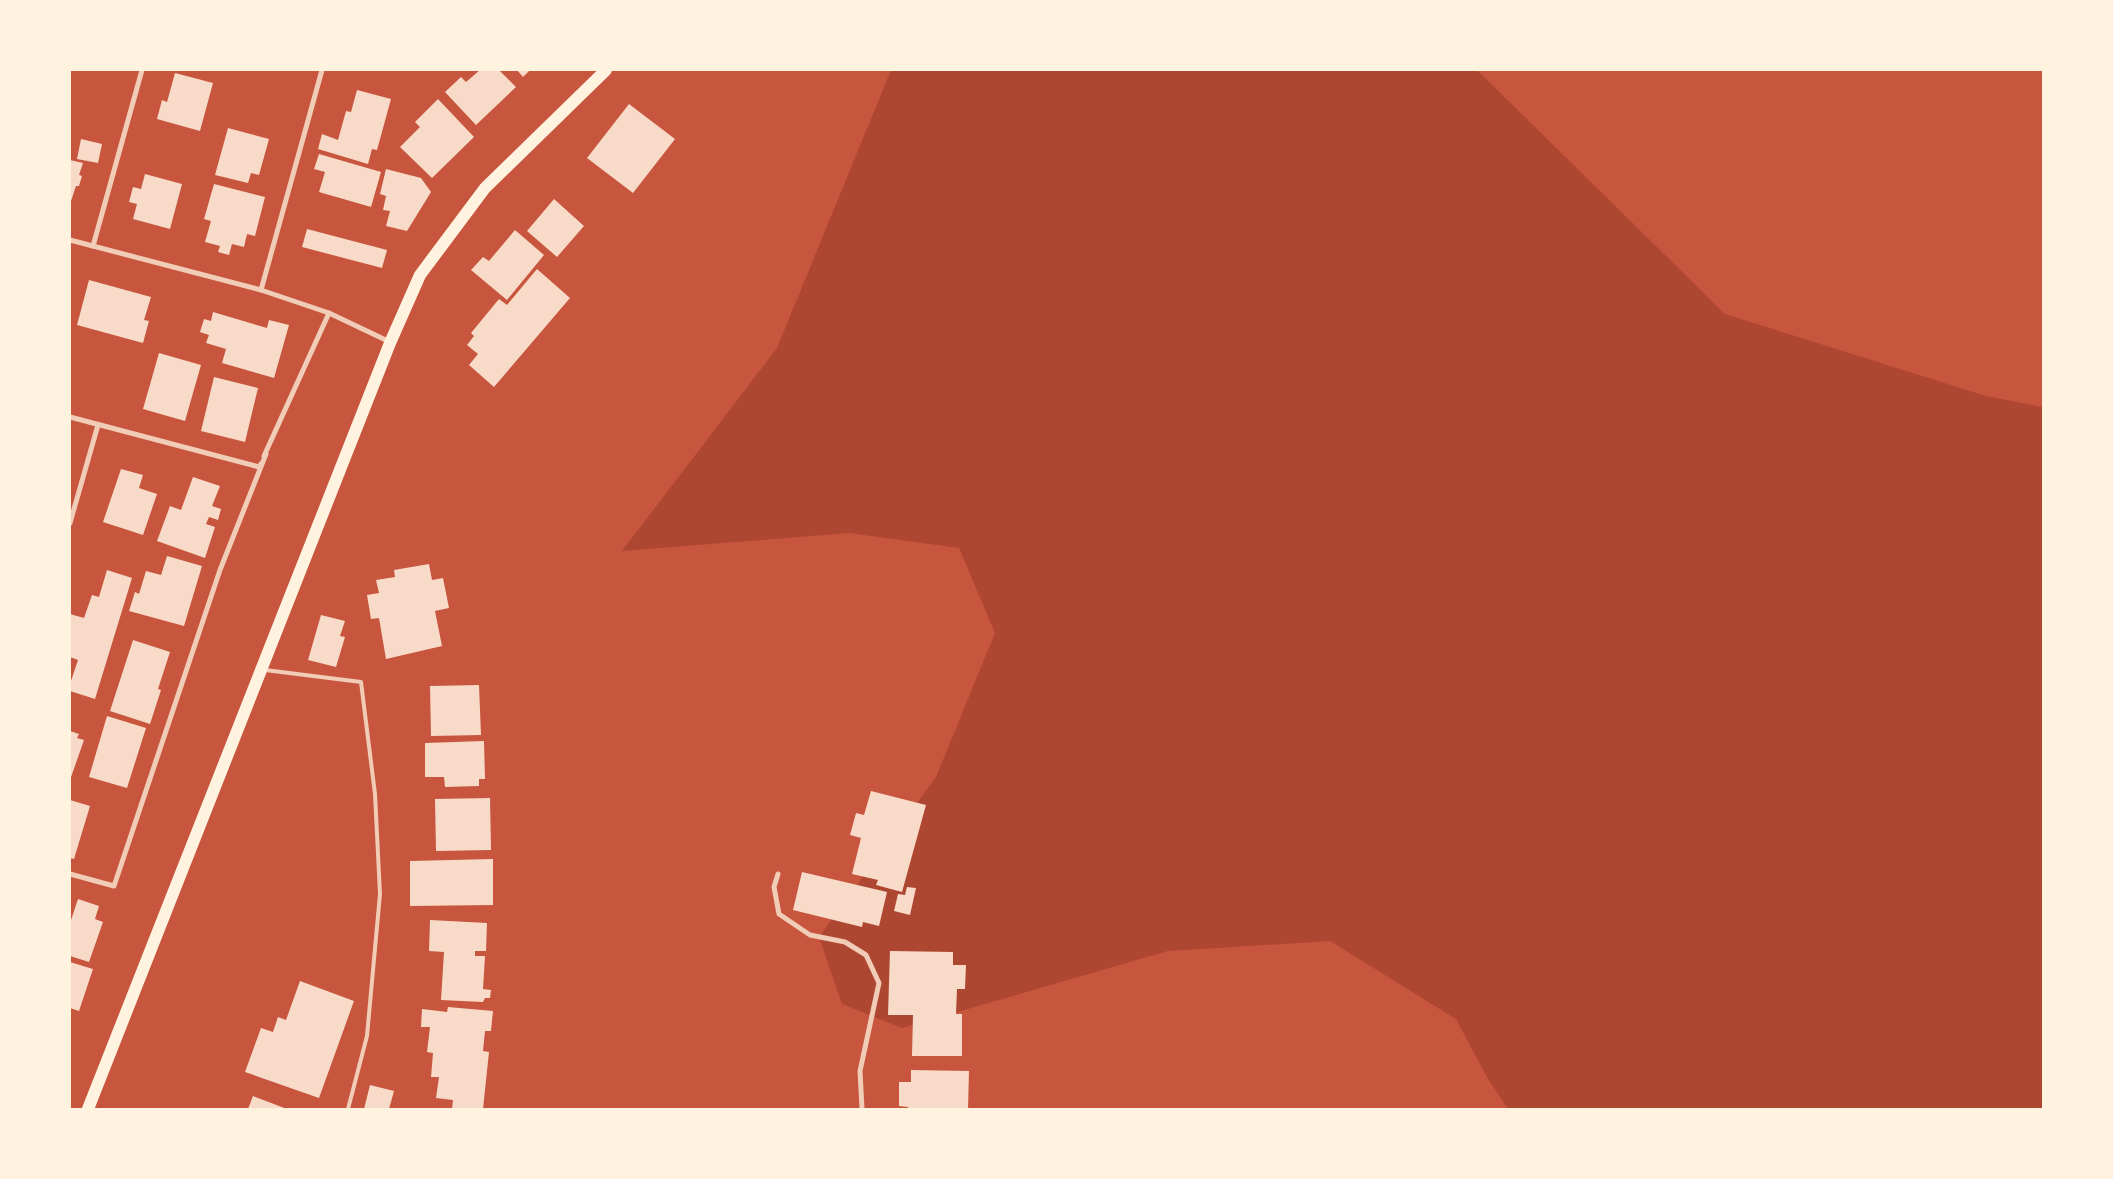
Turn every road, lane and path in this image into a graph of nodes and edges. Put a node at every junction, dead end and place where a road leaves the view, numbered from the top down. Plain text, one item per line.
1 (142, 70) edge
2 (322, 70) edge
3 (606, 70) edge
4 (70, 240) edge
5 (93, 246) junction
6 (261, 290) junction
7 (329, 313) junction
8 (390, 343) junction
9 (70, 417) edge
10 (98, 425) junction
11 (266, 454) junction
12 (70, 523) edge
13 (262, 669) junction
14 (70, 874) edge
15 (778, 874) dead end
16 (88, 1109) edge
17 (348, 1109) edge
18 (862, 1109) edge

1 - 5 street
2 - 6 street
3 - 8 main road
4 - 5 street
5 - 6 street
6 - 7 street
7 - 8 street
7 - 11 street
8 - 13 main road
9 - 10 street
10 - 11 street
10 - 12 street
11 - 14 street
13 - 16 main road
13 - 17 lane
15 - 18 street

